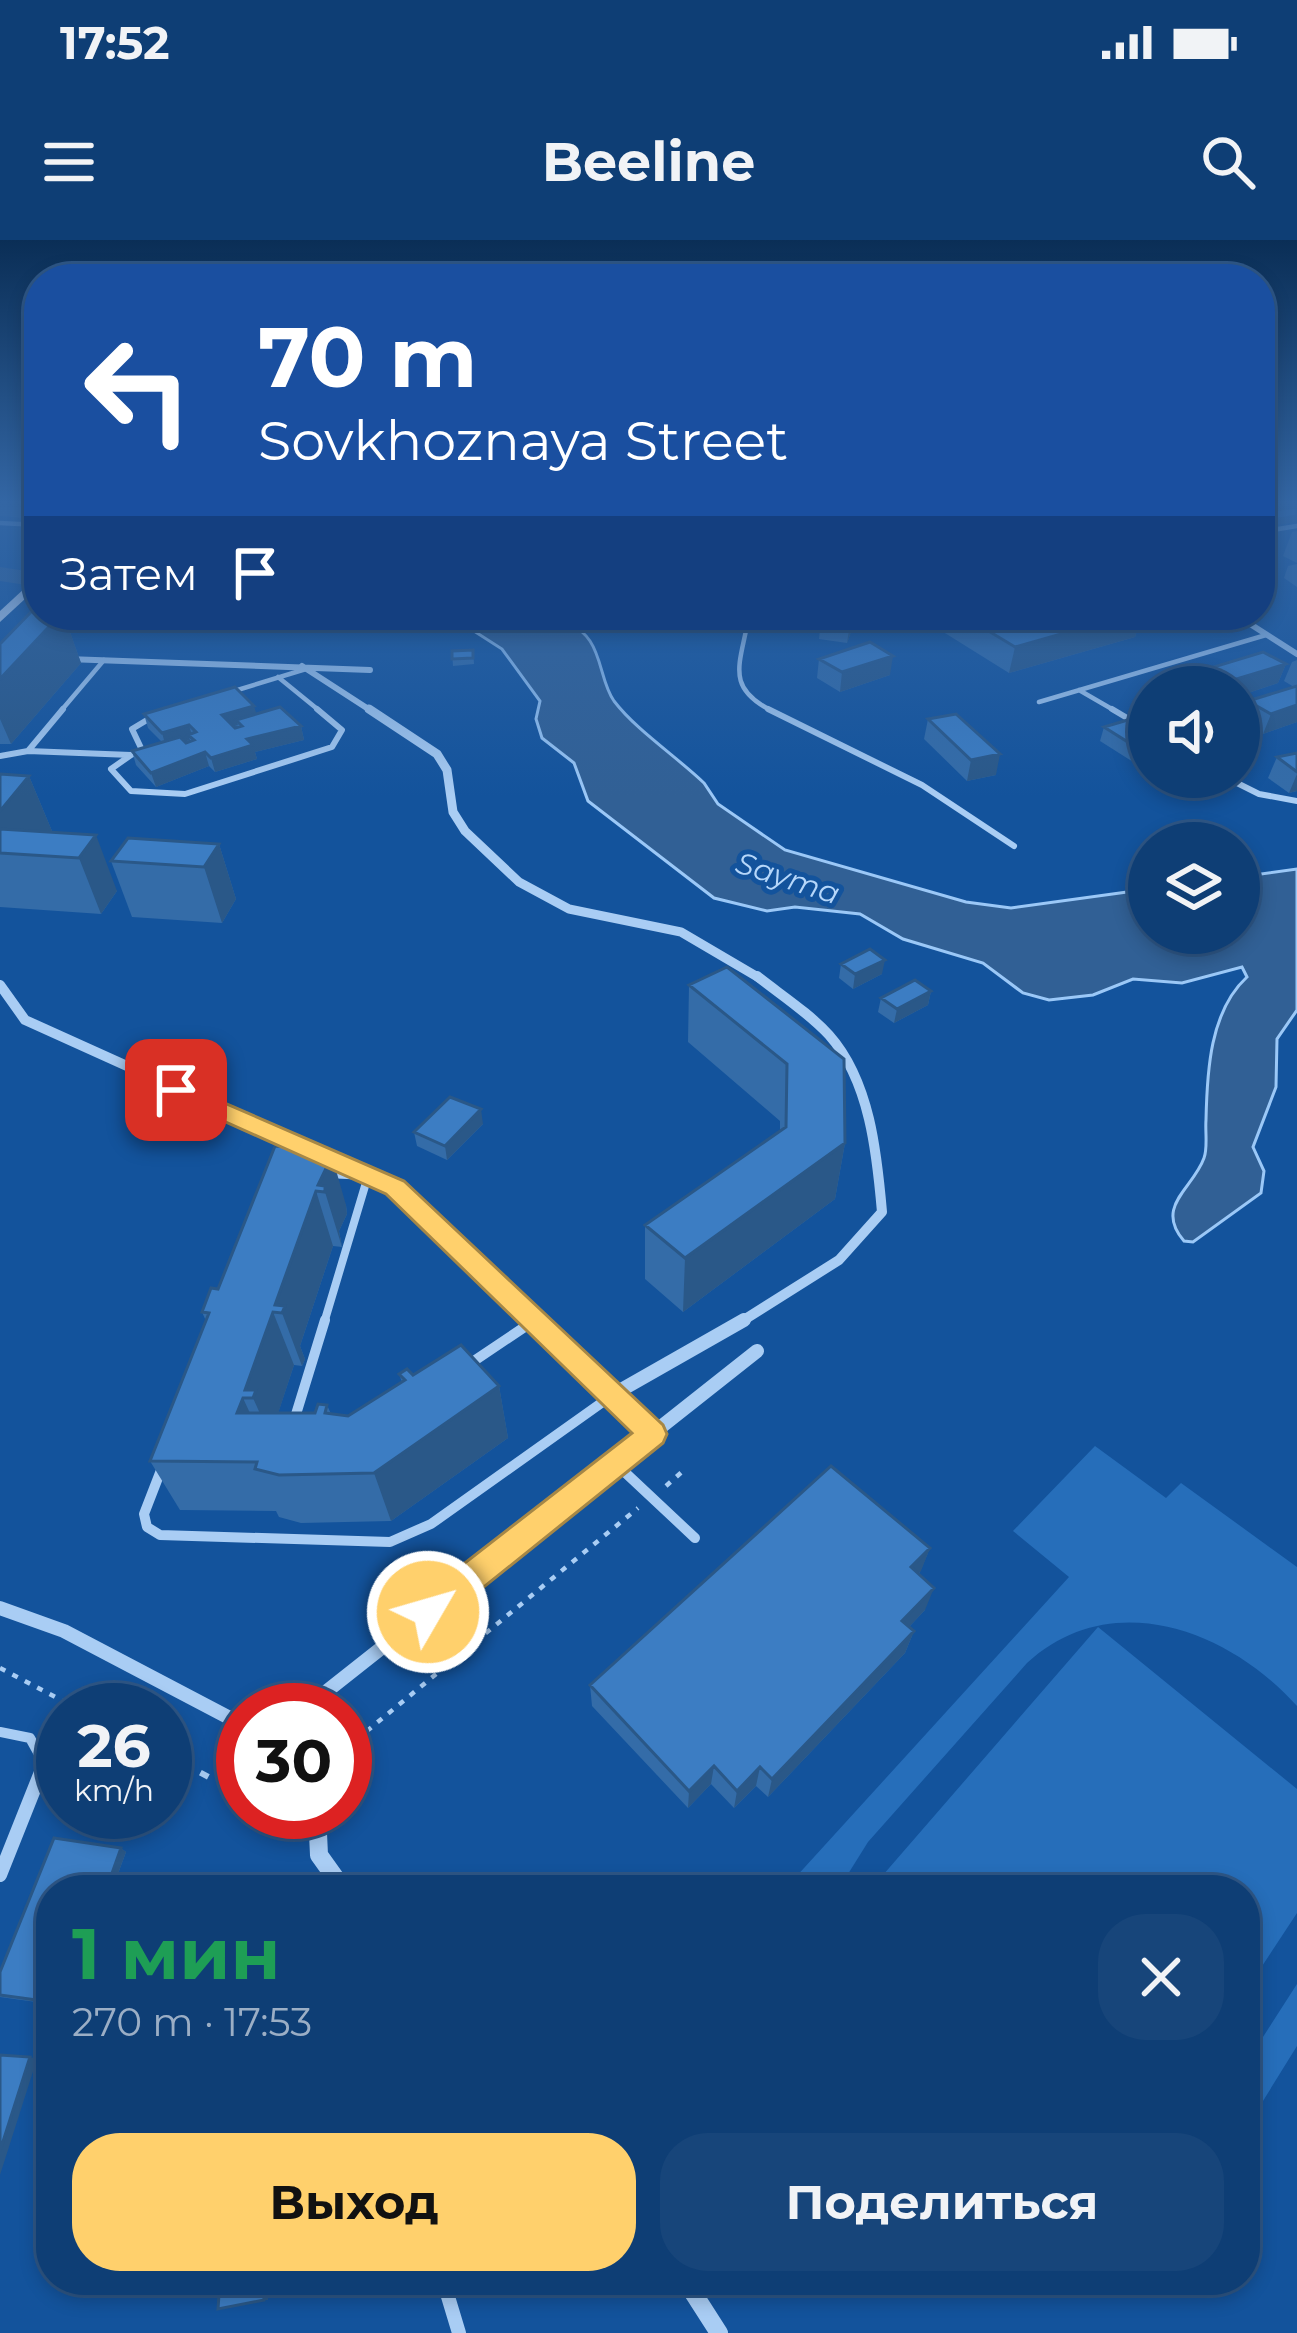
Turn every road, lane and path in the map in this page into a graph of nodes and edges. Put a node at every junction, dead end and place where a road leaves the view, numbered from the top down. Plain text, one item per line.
1 (747, 630) edge
2 (1260, 630) edge
3 (1266, 634) junction
4 (1297, 654) edge
5 (58, 658) edge
6 (104, 660) junction
7 (304, 668) junction
8 (370, 670) dead end
9 (278, 677) junction
10 (1079, 690) junction
11 (212, 698) edge
12 (1039, 701) dead end
13 (168, 712) edge
14 (1128, 719) edge
15 (28, 751) junction
16 (97, 754) junction
17 (131, 755) junction
18 (0, 756) edge
19 (111, 770) junction
20 (1260, 794) edge
21 (1297, 801) edge
22 (1014, 846) dead end
23 (0, 986) edge
24 (314, 1174) edge
25 (368, 1176) junction
26 (535, 1320) junction
27 (757, 1351) dead end
28 (444, 1381) edge
29 (614, 1394) junction
30 (652, 1434) junction
31 (303, 1435) edge
32 (170, 1447) edge
33 (615, 1463) junction
34 (685, 1471) dead end
35 (652, 1498) junction
36 (695, 1538) dead end
37 (0, 1608) edge
38 (0, 1668) edge
39 (337, 1683) edge
40 (36, 1687) edge
41 (216, 1710) edge
42 (372, 1728) edge
43 (0, 1732) edge
44 (318, 1839) edge
45 (0, 1875) edge
46 (333, 1875) edge
47 (448, 2295) edge
48 (695, 2295) edge
49 (459, 2333) edge
50 (719, 2333) edge

1 - 22 lane
2 - 3 street
3 - 4 street
3 - 10 lane
5 - 6 street
6 - 7 street
6 - 15 lane
7 - 8 street
7 - 9 lane
7 - 29 street
9 - 11 lane
9 - 19 lane
10 - 12 lane
10 - 14 lane
13 - 17 lane
15 - 16 lane
15 - 18 lane
16 - 17 lane
16 - 19 lane
17 - 19 lane
20 - 21 lane
23 - 25 street
24 - 25 lane
25 - 26 street
25 - 31 lane
26 - 28 lane
26 - 29 street
27 - 30 street
29 - 30 street
29 - 32 lane
30 - 33 street
33 - 35 lane
33 - 39 street
34 - 35 path
35 - 36 lane
35 - 42 path
37 - 41 street
38 - 40 path
43 - 45 lane
44 - 46 street
47 - 49 lane
48 - 50 street

